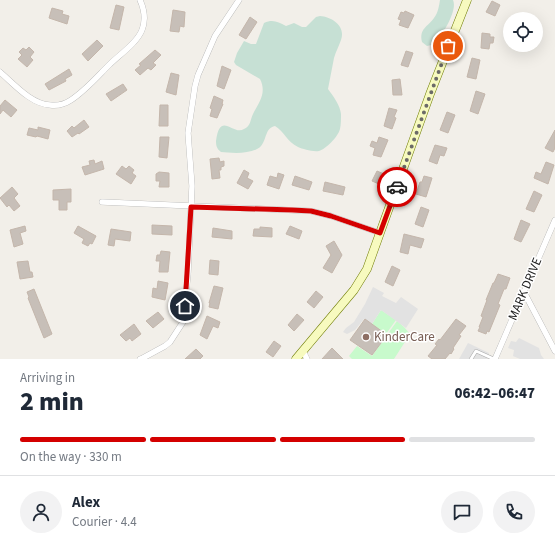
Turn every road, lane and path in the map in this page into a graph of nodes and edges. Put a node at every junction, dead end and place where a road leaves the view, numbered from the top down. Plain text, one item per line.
1 (140, 0) edge
2 (239, 0) edge
3 (467, 0) edge
4 (0, 72) edge
5 (102, 202) dead end
6 (191, 207) junction
7 (555, 220) edge
8 (380, 233) junction
9 (524, 292) junction
10 (303, 351) junction
11 (555, 351) edge
12 (140, 359) edge
13 (296, 359) edge
14 (307, 359) edge
15 (471, 359) edge
16 (495, 359) edge

1 - 4 street
2 - 6 street
3 - 8 main road
5 - 6 street
6 - 8 street
6 - 12 street
7 - 9 street, MARK DRIVE
8 - 10 main road
9 - 11 street
9 - 16 street, MARK DRIVE
10 - 13 main road
10 - 14 street
15 - 16 lane

